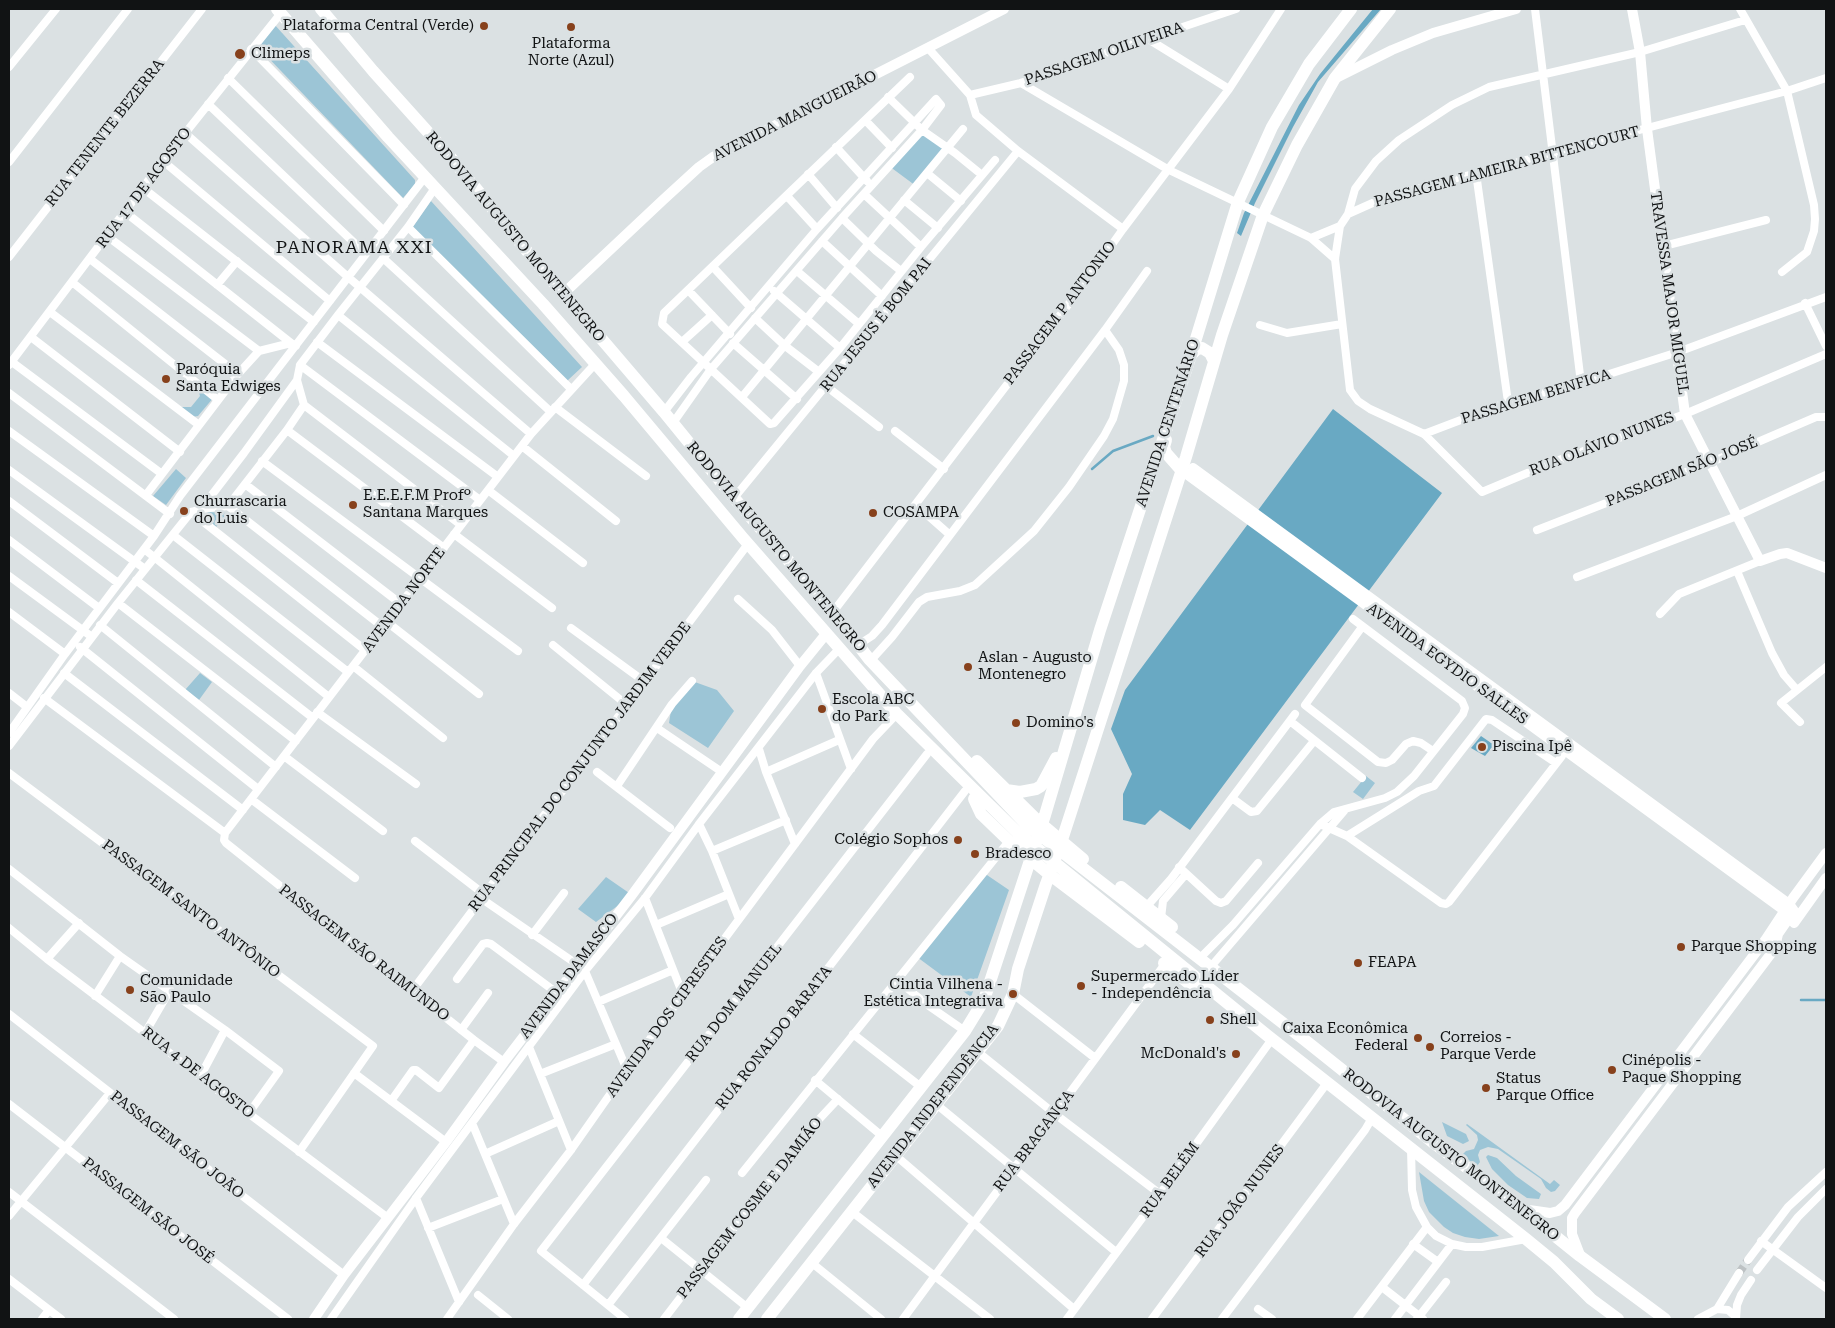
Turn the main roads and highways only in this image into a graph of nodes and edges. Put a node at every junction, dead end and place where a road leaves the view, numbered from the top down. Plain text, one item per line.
1 (321, 9) edge
2 (1351, 9) edge
3 (1390, 9) edge
4 (279, 11) edge
5 (1199, 325) junction
6 (1222, 335) junction
7 (1191, 355) junction
8 (1214, 361) junction
9 (1171, 418) junction
10 (1187, 465) junction
11 (871, 658) junction
12 (848, 659) junction
13 (1065, 745) junction
14 (1010, 793) junction
15 (969, 795) junction
16 (1069, 818) junction
17 (1042, 824) junction
18 (1062, 840) junction
19 (1076, 852) junction
20 (1030, 858) junction
21 (1087, 862) junction
22 (1049, 874) junction
23 (1075, 892) junction
24 (1198, 953) junction
25 (1261, 1007) junction
26 (1270, 1038) junction
27 (740, 1319) edge
28 (769, 1319) edge
29 (1618, 1319) edge
30 (1665, 1319) edge

1 - 11 main road, RODOVIA AUGUSTO MONTENEGRO
2 - 5 main road, AVENIDA CENTENÁRIO
3 - 6 main road, AVENIDA CENTENÁRIO
4 - 12 main road, RODOVIA AUGUSTO MONTENEGRO
5 - 6 main road
5 - 7 main road, AVENIDA CENTENÁRIO
6 - 8 main road, AVENIDA CENTENÁRIO
7 - 8 main road
7 - 9 main road, AVENIDA CENTENÁRIO
8 - 10 main road, AVENIDA CENTENÁRIO
9 - 10 main road
9 - 13 main road, AVENIDA CENTENÁRIO
10 - 16 main road, AVENIDA CENTENÁRIO
11 - 14 main road, RODOVIA AUGUSTO MONTENEGRO
11 - 24 main road
12 - 15 main road, RODOVIA AUGUSTO MONTENEGRO
12 - 26 main road
13 - 14 main road
13 - 17 main road, AVENIDA CENTENÁRIO
14 - 15 main road
14 - 17 main road, RODOVIA AUGUSTO MONTENEGRO
15 - 20 main road, RODOVIA AUGUSTO MONTENEGRO
16 - 18 main road, AVENIDA CENTENÁRIO
16 - 19 main road
17 - 18 main road, RODOVIA AUGUSTO MONTENEGRO
17 - 20 main road, AVENIDA CENTENÁRIO
18 - 19 main road, RODOVIA AUGUSTO MONTENEGRO
18 - 22 main road, AVENIDA INDEPENDÊNCIA
19 - 21 main road, RODOVIA AUGUSTO MONTENEGRO
20 - 22 main road, RODOVIA AUGUSTO MONTENEGRO
20 - 27 main road, AVENIDA INDEPENDÊNCIA
21 - 23 main road
21 - 24 main road, RODOVIA AUGUSTO MONTENEGRO
22 - 23 main road, RODOVIA AUGUSTO MONTENEGRO
22 - 28 main road, AVENIDA INDEPENDÊNCIA
23 - 26 main road, RODOVIA AUGUSTO MONTENEGRO
24 - 25 main road
24 - 25 main road, RODOVIA AUGUSTO MONTENEGRO
25 - 30 main road, RODOVIA AUGUSTO MONTENEGRO
26 - 29 main road, RODOVIA AUGUSTO MONTENEGRO

